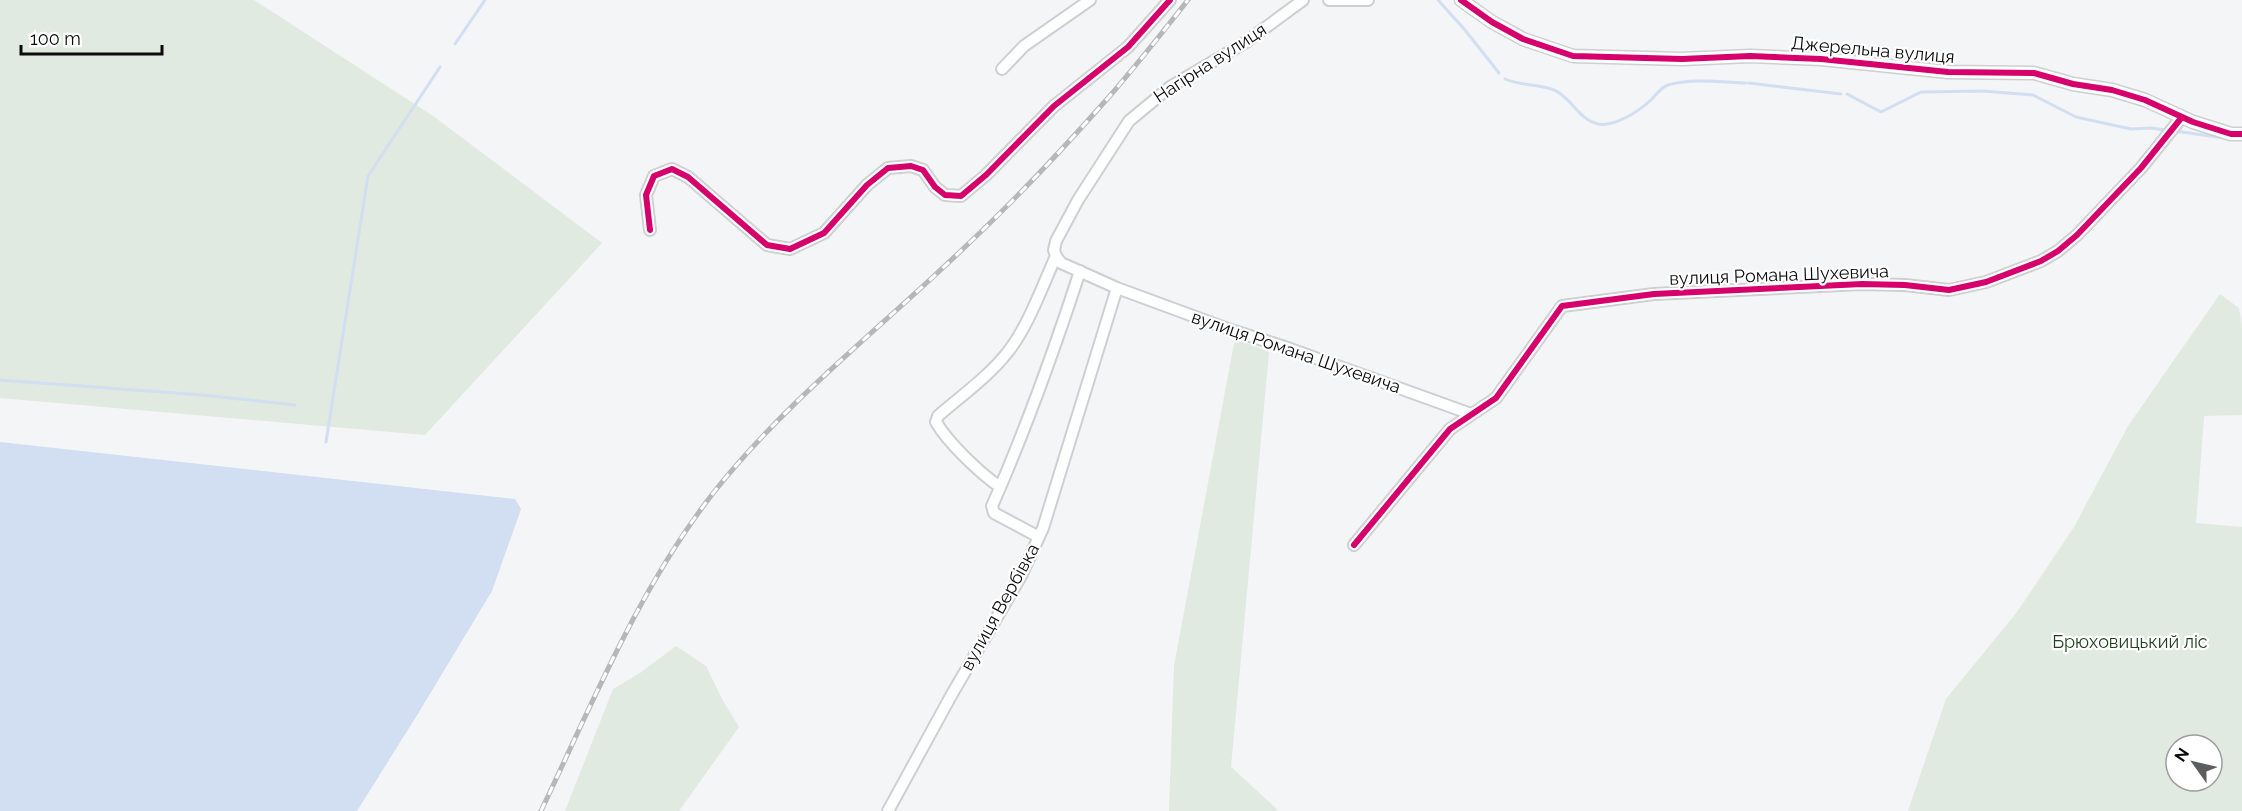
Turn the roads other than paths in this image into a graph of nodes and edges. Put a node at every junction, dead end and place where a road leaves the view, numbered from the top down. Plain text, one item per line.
1 (1090, 0) edge
2 (1170, 0) edge
3 (1303, 0) edge
4 (1329, 0) edge
5 (1368, 0) edge
6 (1461, 0) edge
7 (1002, 69) dead end
8 (2179, 120) junction
9 (2242, 134) edge
10 (650, 230) dead end
11 (1056, 256) junction
12 (1080, 271) junction
13 (1118, 288) junction
14 (1471, 414) junction
15 (1000, 487) junction
16 (1039, 537) junction
17 (1354, 545) dead end
18 (888, 811) edge

1 - 7 street
2 - 10 street
3 - 11 street, Нагірна вулиця
4 - 5 street
6 - 8 street, Джерельна вулиця
8 - 9 street, Джерельна вулиця
8 - 14 street, вулиця Романа Шухевича
11 - 12 street, вулиця Романа Шухевича
11 - 15 street, Нагірна вулиця
12 - 13 street, вулиця Романа Шухевича
12 - 15 street
13 - 14 street, вулиця Романа Шухевича
13 - 16 street, вулиця Вербівка
14 - 17 street
15 - 16 street
16 - 18 street, вулиця Вербівка

